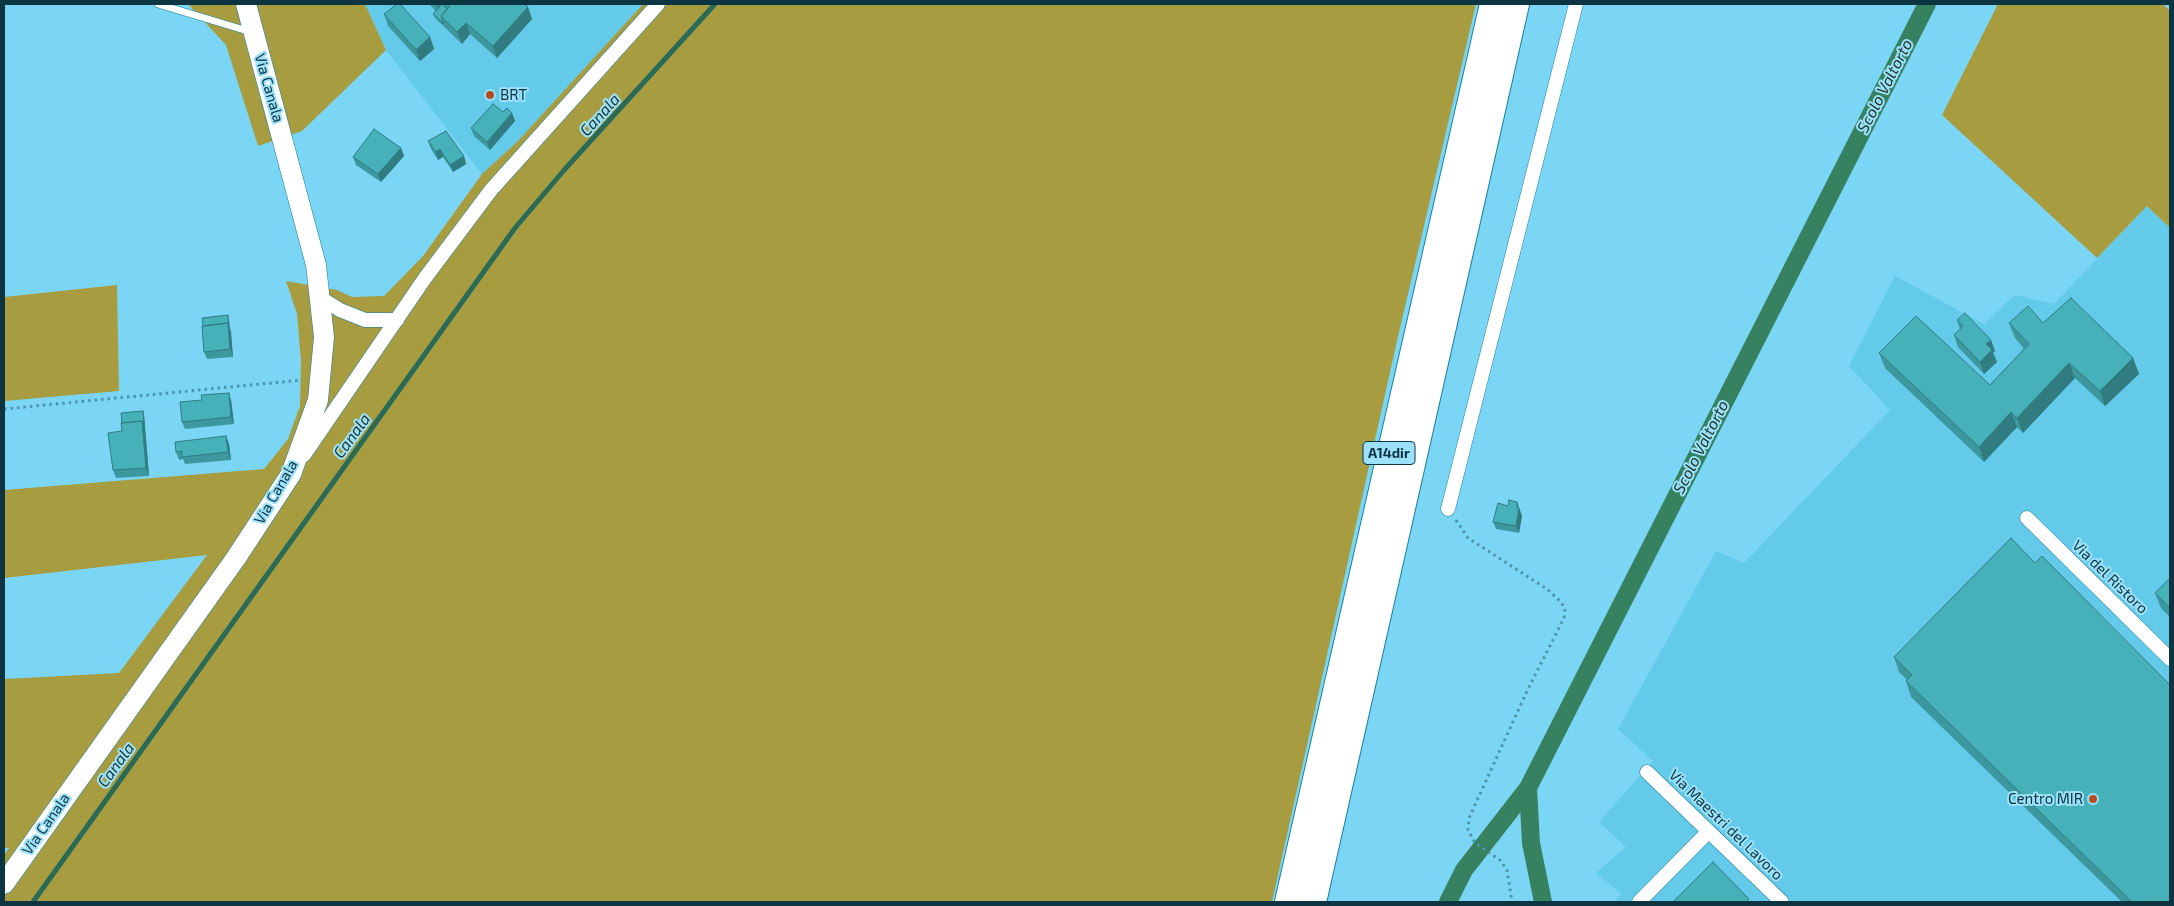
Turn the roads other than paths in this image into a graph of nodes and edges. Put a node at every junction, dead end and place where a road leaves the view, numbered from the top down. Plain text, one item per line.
1 (158, 4) edge
2 (246, 4) edge
3 (658, 4) edge
4 (1493, 4) edge
5 (1516, 4) edge
6 (1576, 4) edge
7 (254, 33) junction
8 (320, 297) junction
9 (397, 320) junction
10 (290, 474) junction
11 (1448, 509) road end
12 (2026, 518) dead end
13 (2170, 659) edge
14 (1647, 772) dead end
15 (1708, 832) junction
16 (4, 884) edge
17 (1288, 902) edge
18 (1313, 902) edge
19 (1639, 902) edge
20 (1782, 902) edge

1 - 7 lane
2 - 7 street, Via Canala
3 - 9 street
4 - 17 highway, A14dir
5 - 18 highway, A14dir
6 - 11 street
7 - 8 street, Via Canala
8 - 9 street
8 - 10 street, Via Canala
9 - 10 street
10 - 16 street, Via Canala
12 - 13 street, Via del Ristoro
14 - 15 street, Via Maestri del Lavoro
15 - 19 street
15 - 20 street, Via Maestri del Lavoro

